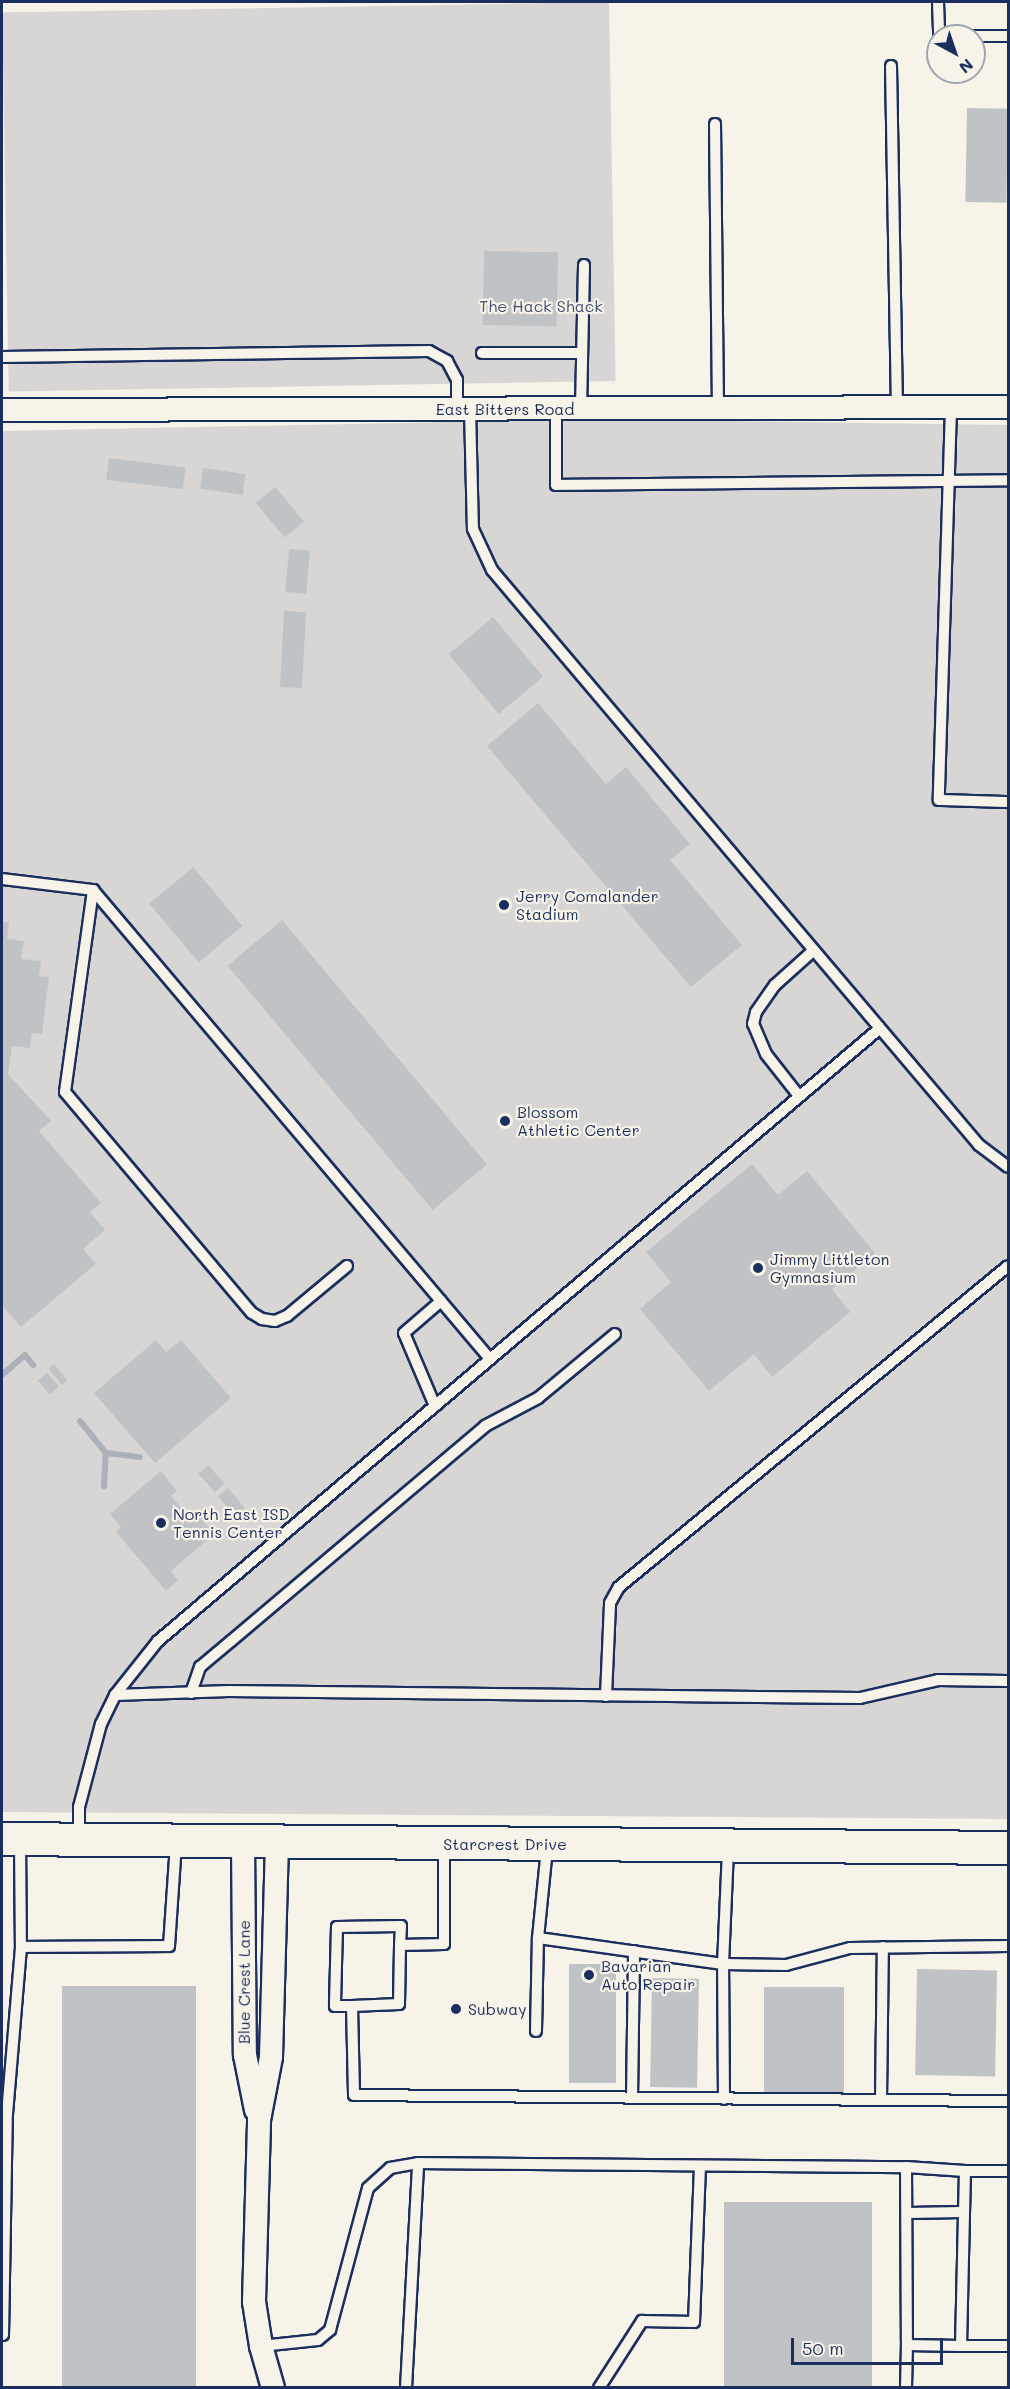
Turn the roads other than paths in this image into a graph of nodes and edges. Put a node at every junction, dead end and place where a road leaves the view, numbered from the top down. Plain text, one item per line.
1 (938, 2) edge
2 (939, 24) edge
3 (986, 36) edge
4 (1008, 36) edge
5 (891, 66) dead end
6 (715, 124) dead end
7 (584, 265) dead end
8 (482, 353) dead end
9 (582, 353) junction
10 (2, 357) edge
11 (1008, 407) edge
12 (556, 408) junction
13 (581, 408) junction
14 (718, 408) junction
15 (897, 408) junction
16 (951, 408) junction
17 (464, 409) junction
18 (2, 410) edge
19 (1008, 480) edge
20 (949, 481) junction
21 (1008, 802) edge
22 (2, 879) edge
23 (93, 890) junction
24 (814, 950) junction
25 (880, 1028) junction
26 (799, 1096) junction
27 (1008, 1167) edge
28 (347, 1266) dead end
29 (1008, 1266) edge
30 (441, 1301) junction
31 (615, 1334) dead end
32 (490, 1359) junction
33 (435, 1406) junction
34 (1008, 1681) edge
35 (191, 1692) junction
36 (115, 1695) junction
37 (606, 1696) junction
38 (11, 1839) edge
39 (79, 1839) junction
40 (177, 1841) junction
41 (243, 1842) junction
42 (277, 1842) junction
43 (444, 1844) junction
44 (547, 1844) junction
45 (728, 1846) junction
46 (1008, 1848) edge
47 (538, 1938) junction
48 (400, 1945) junction
49 (1008, 1946) edge
50 (21, 1947) junction
51 (883, 1947) junction
52 (634, 1951) junction
53 (723, 1964) junction
54 (352, 2006) junction
55 (536, 2031) dead end
56 (632, 2098) junction
57 (724, 2098) junction
58 (881, 2100) junction
59 (1008, 2101) edge
60 (258, 2120) junction
61 (418, 2163) junction
62 (700, 2166) junction
63 (906, 2167) junction
64 (965, 2171) junction
65 (1008, 2171) edge
66 (962, 2212) junction
67 (908, 2213) junction
68 (3, 2335) dead end
69 (907, 2345) junction
70 (261, 2346) junction
71 (961, 2346) junction
72 (1008, 2346) edge
73 (273, 2388) edge
74 (406, 2388) edge
75 (599, 2388) edge
76 (906, 2388) edge

1 - 2 lane
3 - 4 lane
5 - 15 lane
6 - 14 lane
7 - 9 lane
8 - 9 lane
9 - 13 lane
10 - 17 lane
11 - 16 street, East Bitters Road
12 - 13 street, East Bitters Road
12 - 17 street, East Bitters Road
12 - 20 lane
13 - 14 street, East Bitters Road
14 - 15 street, East Bitters Road
15 - 16 street, East Bitters Road
16 - 20 lane
17 - 18 street, East Bitters Road
17 - 24 lane
19 - 20 lane
20 - 21 lane
22 - 23 lane
23 - 28 lane
23 - 30 lane
24 - 25 lane
24 - 26 lane
25 - 26 lane
25 - 27 lane
26 - 32 lane
29 - 37 lane
30 - 32 lane
30 - 33 lane
31 - 35 lane
32 - 33 lane
33 - 36 lane
34 - 37 lane
35 - 36 lane
35 - 37 lane
36 - 39 lane
38 - 39 main road, Starcrest Drive
38 - 50 lane
39 - 40 main road, Starcrest Drive
40 - 41 main road, Starcrest Drive
40 - 50 lane
41 - 42 main road, Starcrest Drive
41 - 60 street, Blue Crest Lane
42 - 43 main road, Starcrest Drive
42 - 60 street, Blue Crest Lane
43 - 44 main road, Starcrest Drive
43 - 48 lane
44 - 45 main road, Starcrest Drive
44 - 47 lane
45 - 46 main road, Starcrest Drive
45 - 53 lane
47 - 52 lane
47 - 55 lane
48 - 54 lane
48 - 54 lane
49 - 51 lane
50 - 68 lane
51 - 53 lane
51 - 58 lane
52 - 53 lane
52 - 56 lane
53 - 57 lane
54 - 56 lane
56 - 57 lane
57 - 58 lane
58 - 59 lane
60 - 70 street, Blue Crest Lane
61 - 62 lane
61 - 70 lane
61 - 74 lane
62 - 63 lane
62 - 75 lane
63 - 64 lane
63 - 67 lane
64 - 65 lane
64 - 66 lane
66 - 67 lane
66 - 71 lane
67 - 69 lane
69 - 71 lane
69 - 76 lane
70 - 73 street, Blue Crest Lane
71 - 72 lane

